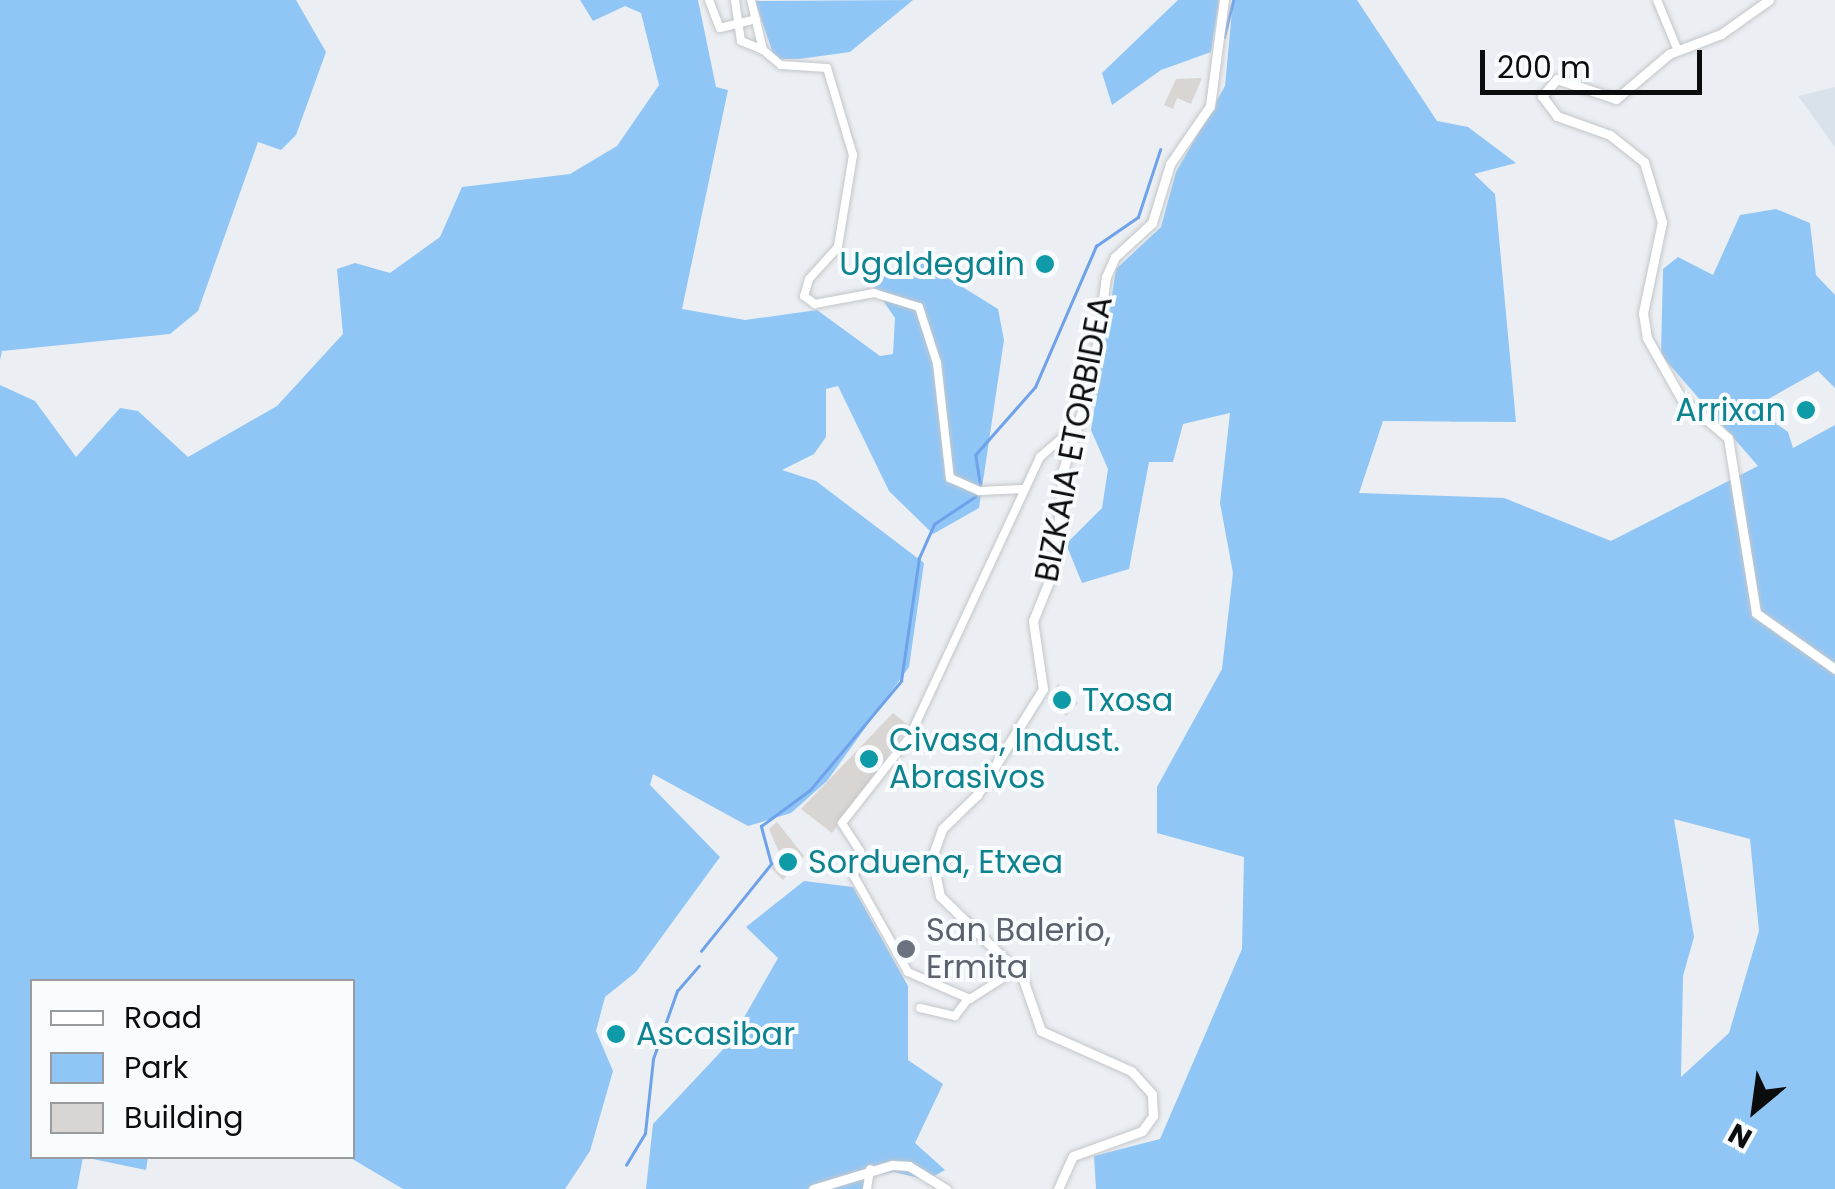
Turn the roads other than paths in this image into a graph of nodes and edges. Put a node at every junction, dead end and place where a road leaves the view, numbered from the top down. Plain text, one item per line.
1 (709, 0) edge
2 (736, 0) edge
3 (751, 0) edge
4 (1224, 0) edge
5 (1656, 0) edge
6 (1768, 0) edge
7 (756, 19) junction
8 (734, 25) junction
9 (763, 50) junction
10 (1678, 51) junction
11 (1077, 425) junction
12 (1023, 489) junction
13 (1835, 669) edge
14 (1017, 969) junction
15 (968, 999) junction
16 (920, 1008) dead end
17 (870, 1169) junction
18 (813, 1189) edge
19 (867, 1189) edge
20 (946, 1189) edge
21 (1058, 1189) edge

1 - 8 street
2 - 8 street
3 - 7 street
4 - 11 street, BIZKAIA ETORBIDEA
5 - 10 street
6 - 10 street
7 - 8 street
7 - 9 street
8 - 9 street
9 - 12 street
10 - 13 street
11 - 12 street
11 - 14 street, BIZKAIA ETORBIDEA
12 - 15 street
14 - 15 street
14 - 21 street, BIZKAIA ETORBIDEA
15 - 16 street
17 - 18 street
17 - 19 street
17 - 20 street

